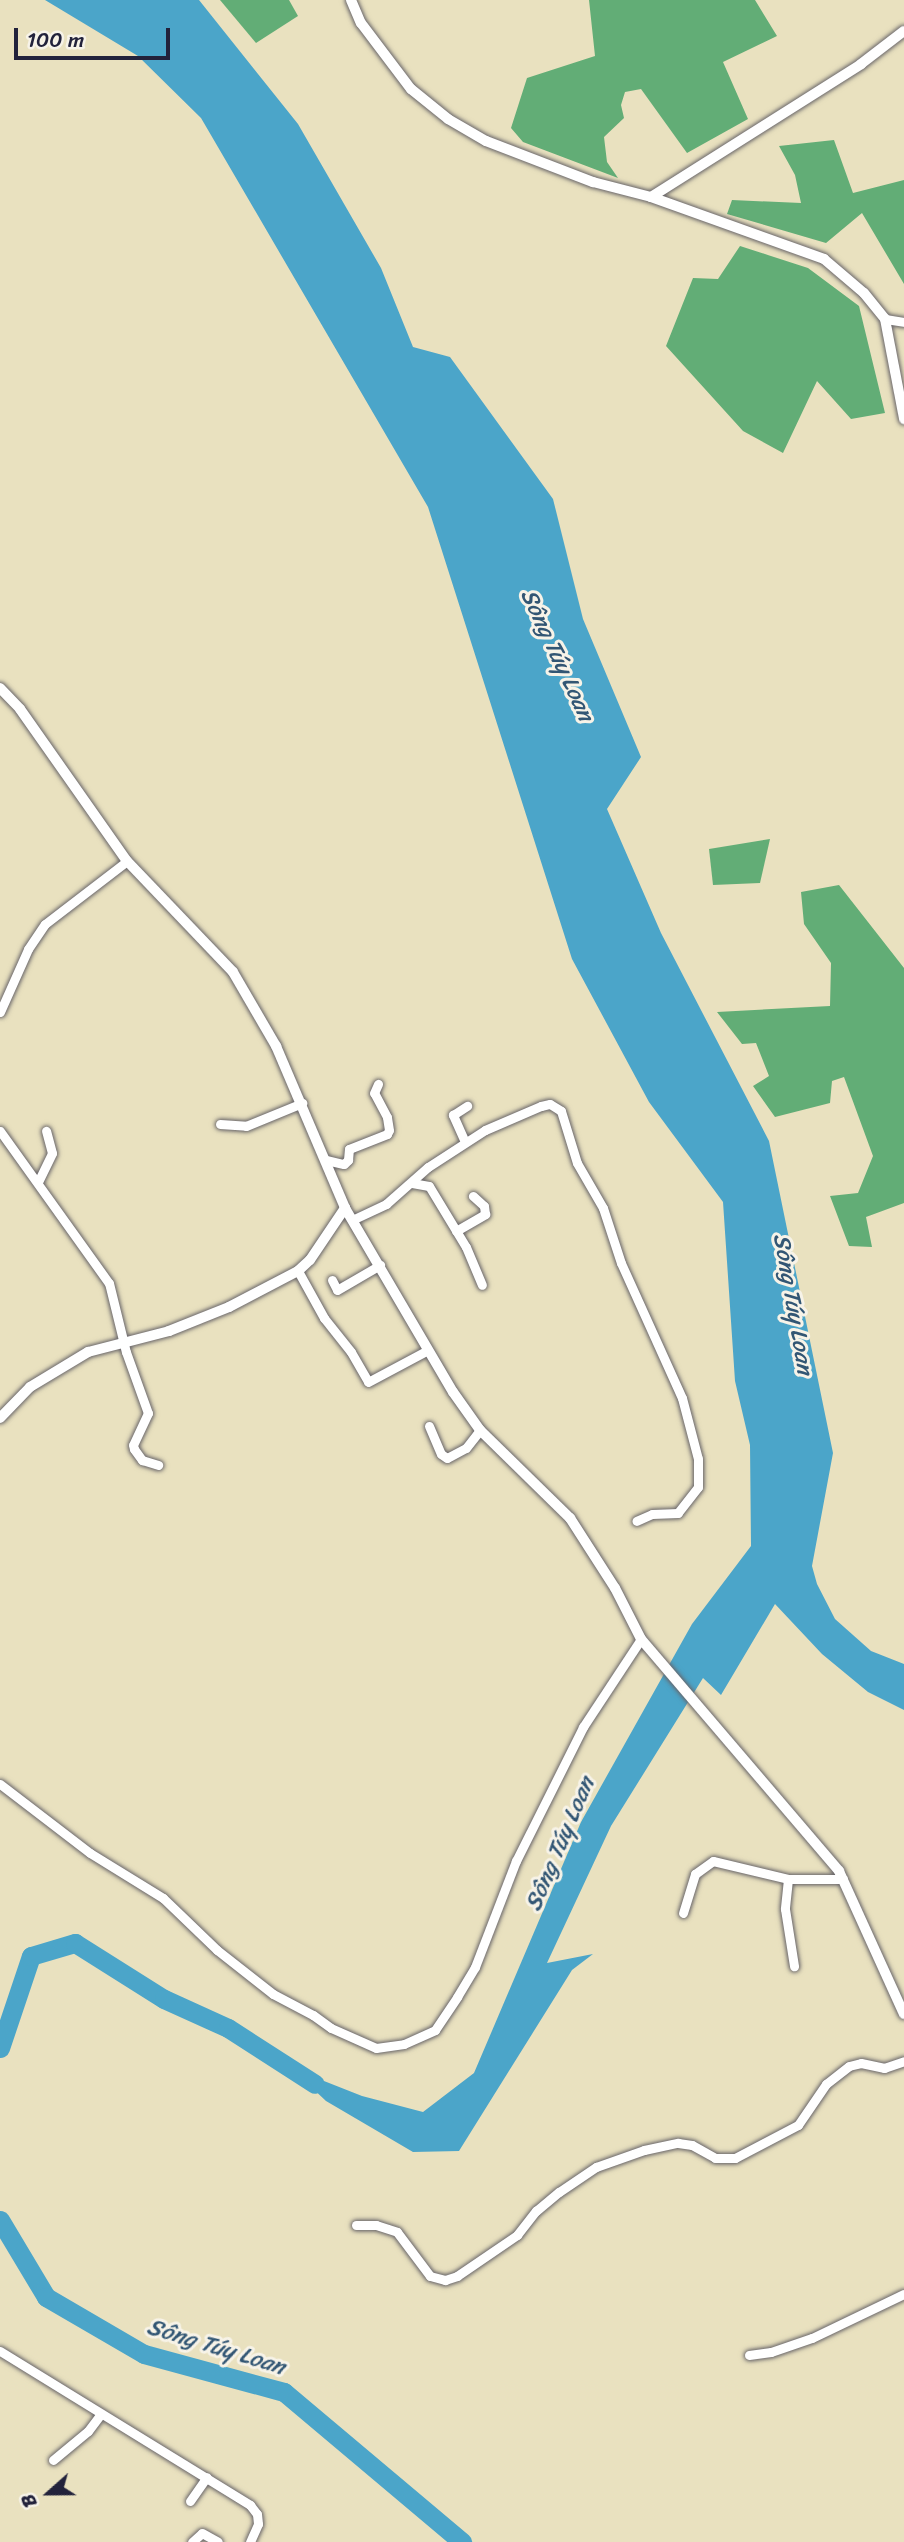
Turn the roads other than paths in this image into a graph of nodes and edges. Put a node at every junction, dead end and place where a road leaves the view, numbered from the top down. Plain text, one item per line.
1 (351, 0) edge
2 (904, 31) edge
3 (651, 197) junction
4 (884, 319) junction
5 (904, 322) edge
6 (904, 419) edge
7 (0, 688) edge
8 (127, 860) junction
9 (0, 1012) edge
10 (378, 1084) dead end
11 (302, 1103) junction
12 (467, 1106) dead end
13 (220, 1124) dead end
14 (0, 1131) edge
15 (46, 1131) dead end
16 (465, 1142) junction
17 (326, 1160) junction
18 (38, 1182) junction
19 (412, 1183) junction
20 (473, 1196) dead end
21 (345, 1208) junction
22 (352, 1220) junction
23 (456, 1231) junction
24 (380, 1265) junction
25 (298, 1271) junction
26 (332, 1280) dead end
27 (482, 1285) dead end
28 (125, 1342) junction
29 (428, 1350) junction
30 (0, 1418) edge
31 (429, 1426) dead end
32 (480, 1430) junction
33 (158, 1465) dead end
34 (636, 1521) dead end
35 (641, 1639) junction
36 (0, 1784) edge
37 (788, 1879) junction
38 (843, 1880) junction
39 (683, 1913) dead end
40 (794, 1966) dead end
41 (904, 2014) edge
42 (904, 2061) edge
43 (356, 2225) dead end
44 (904, 2294) edge
45 (0, 2351) edge
46 (749, 2355) dead end
47 (101, 2414) junction
48 (53, 2460) dead end
49 (207, 2477) junction
50 (190, 2501) dead end
51 (192, 2542) edge
52 (218, 2542) edge
53 (250, 2542) edge

1 - 3 street
2 - 3 street
3 - 4 street
4 - 5 street
4 - 6 street
7 - 8 street
8 - 9 street
8 - 11 street
10 - 17 street
11 - 13 street
11 - 17 street
12 - 16 street
14 - 18 street
15 - 18 street
16 - 19 street
16 - 34 street
17 - 21 street
18 - 28 street
19 - 22 street
19 - 23 street
20 - 23 street
21 - 22 street
21 - 25 street
22 - 24 street
23 - 27 street
24 - 26 street
24 - 29 street
25 - 28 street
25 - 29 street
28 - 30 street
28 - 33 street
29 - 32 street
31 - 32 street
32 - 35 street
35 - 36 street
35 - 38 street
37 - 38 street
37 - 39 street
37 - 40 street
38 - 41 street
42 - 43 street
44 - 46 street
45 - 47 street
47 - 48 street
47 - 49 street
49 - 50 street
49 - 53 street
51 - 52 street

